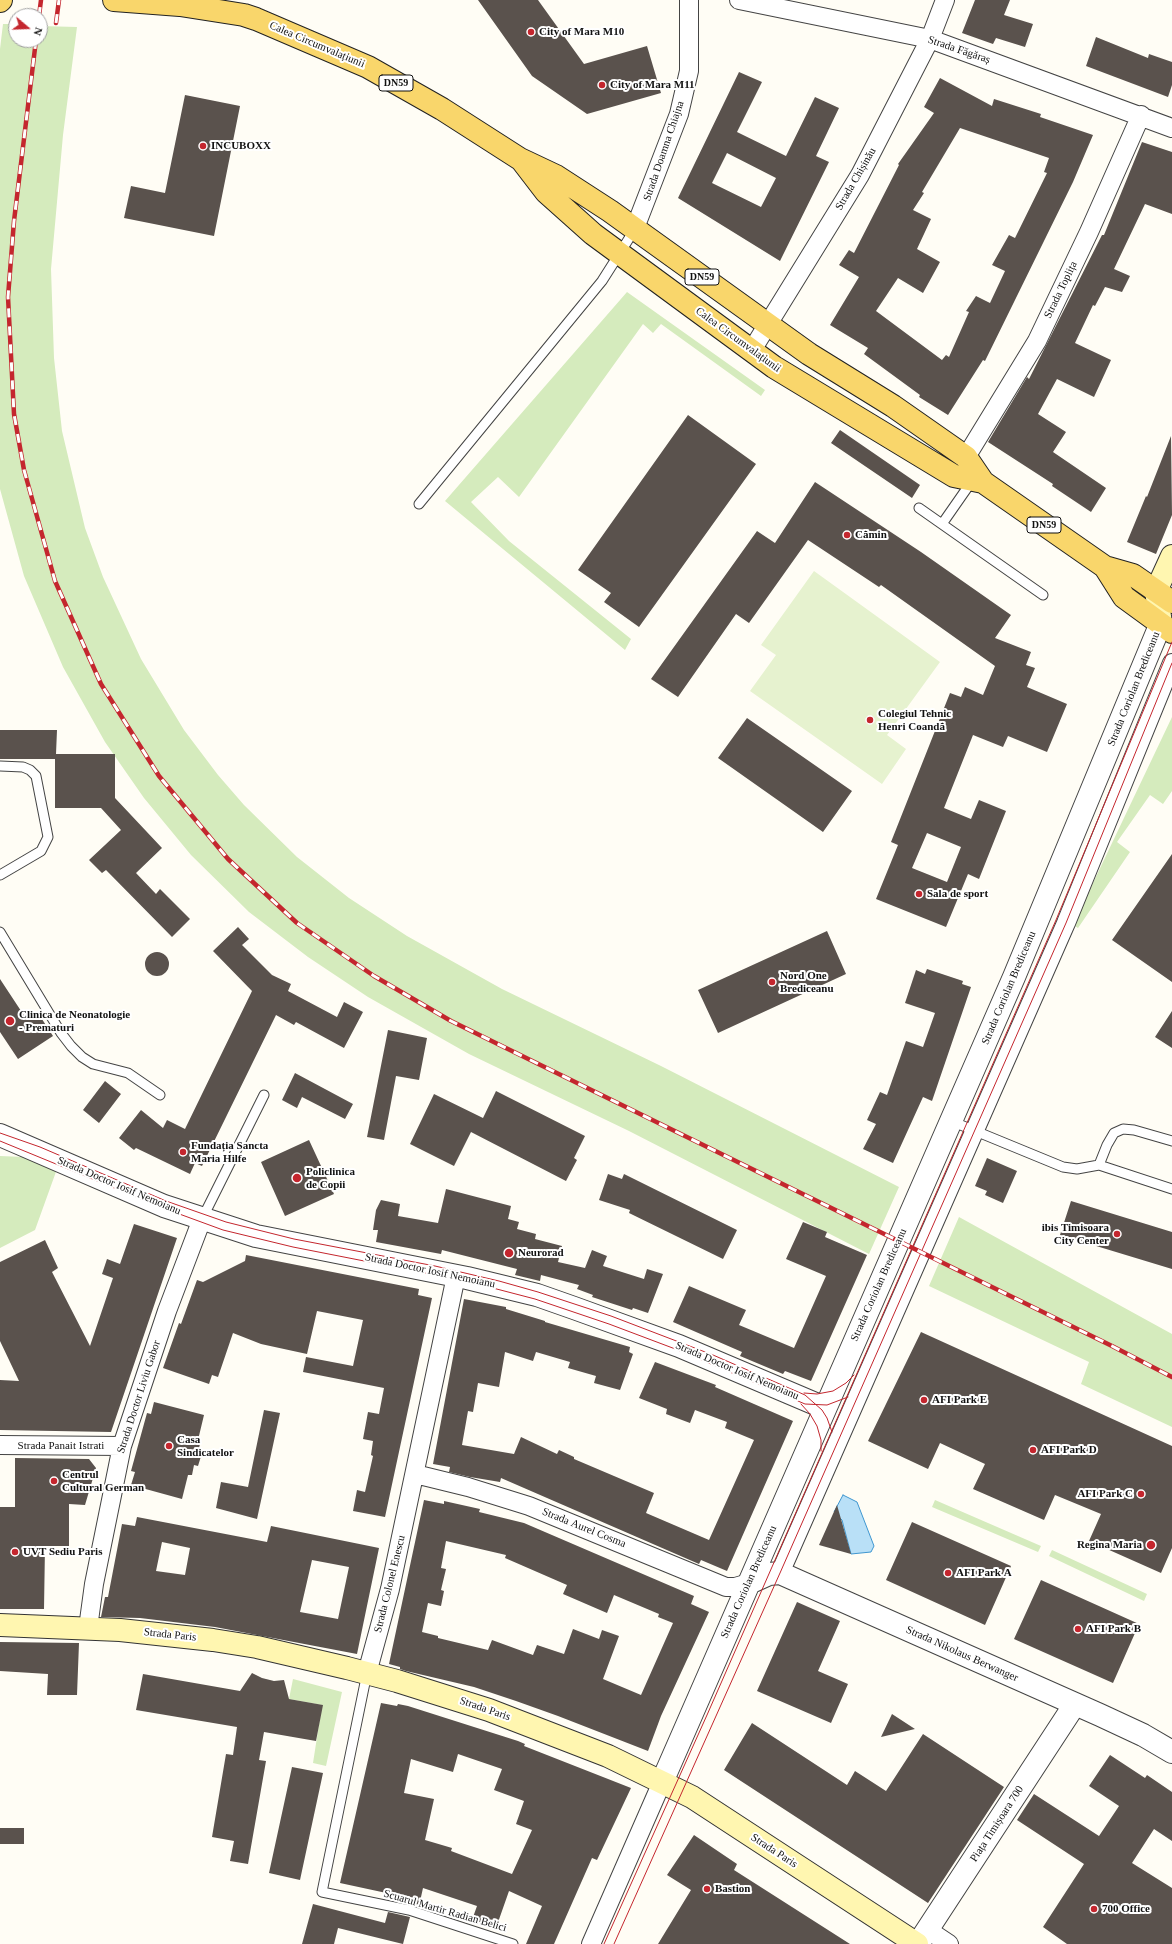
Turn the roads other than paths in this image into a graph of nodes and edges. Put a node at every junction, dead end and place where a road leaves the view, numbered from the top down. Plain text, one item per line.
1 (114, 0) edge
2 (689, 0) edge
3 (739, 0) edge
4 (945, 0) edge
5 (154, 1) edge
6 (239, 8) edge
7 (930, 39) junction
8 (1141, 116) junction
9 (1172, 128) edge
10 (520, 159) junction
11 (635, 228) junction
12 (620, 255) junction
13 (768, 325) junction
14 (752, 350) junction
15 (966, 457) junction
16 (978, 481) junction
17 (419, 504) dead end
18 (919, 508) dead end
19 (942, 524) junction
20 (1172, 556) edge
21 (1105, 567) junction
22 (1043, 595) dead end
23 (1167, 599) edge
24 (1166, 628) edge
25 (1172, 664) edge
26 (0, 766) edge
27 (0, 876) edge
28 (0, 932) edge
29 (160, 1095) dead end
30 (264, 1095) dead end
31 (951, 1121) junction
32 (974, 1131) junction
33 (3, 1139) edge
34 (1172, 1141) edge
35 (1099, 1166) junction
36 (1172, 1189) edge
37 (202, 1219) junction
38 (456, 1276) junction
39 (825, 1408) junction
40 (848, 1418) junction
41 (0, 1446) edge
42 (122, 1446) junction
43 (415, 1474) junction
44 (780, 1573) junction
45 (749, 1582) junction
46 (0, 1625) edge
47 (88, 1628) junction
48 (367, 1673) junction
49 (1075, 1704) junction
50 (1172, 1752) edge
51 (662, 1782) junction
52 (322, 1892) joint
53 (921, 1939) edge
54 (513, 1944) edge
55 (591, 1944) edge
56 (949, 1944) edge

1 - 5 main road, Calea Circumvalațiunii / DN59
2 - 11 street, Strada Doamna Chiajna
3 - 7 street, Strada Făgăraș
4 - 7 street, Strada Chișinău
5 - 6 main road, Calea Circumvalațiunii / DN59
6 - 10 main road, Calea Circumvalațiunii / DN59
7 - 8 street, Strada Făgăraș
7 - 13 street, Strada Chișinău
8 - 9 street, Strada Făgăraș
8 - 15 street, Strada Toplița
10 - 11 main road, Calea Circumvalațiunii / DN59
10 - 12 main road, Calea Circumvalațiunii / DN59
11 - 12 lane
11 - 13 main road, Calea Circumvalațiunii / DN59
12 - 14 main road, Calea Circumvalațiunii / DN59
12 - 17 lane
13 - 14 street, Strada Chișinău
13 - 15 main road, Calea Circumvalațiunii / DN59
14 - 16 main road, Calea Circumvalațiunii / DN59
15 - 16 main road, Calea Circumvalațiunii / DN59
16 - 19 lane
16 - 21 main road, Calea Circumvalațiunii / DN59
18 - 19 lane
19 - 22 lane
20 - 23 main road
21 - 23 main road, Calea Circumvalațiunii / DN59
21 - 24 main road, Calea Circumvalațiunii / DN59
23 - 24 main road
24 - 31 street, Strada Coriolan Brediceanu
25 - 32 street
26 - 27 lane
28 - 29 lane
30 - 37 lane
31 - 32 lane
31 - 39 street, Strada Coriolan Brediceanu
32 - 35 lane
32 - 40 street
33 - 37 street, Strada Doctor Iosif Nemoianu
34 - 35 lane
35 - 36 lane
37 - 38 street, Strada Doctor Iosif Nemoianu
37 - 42 street, Strada Doctor Liviu Gabor
38 - 39 street, Strada Doctor Iosif Nemoianu
38 - 43 street, Strada Colonel Enescu
39 - 40 street, Strada Doctor Iosif Nemoianu
39 - 45 street, Strada Coriolan Brediceanu
40 - 44 street
41 - 42 street, Strada Panait Istrati
42 - 47 street, Strada Doctor Liviu Gabor
43 - 45 street, Strada Aurel Cosma
43 - 48 street, Strada Colonel Enescu
44 - 45 street
44 - 49 street, Strada Nikolaus Berwanger
45 - 51 street, Strada Coriolan Brediceanu
46 - 47 main road, Strada Paris
47 - 48 main road, Strada Paris
48 - 51 main road, Strada Paris
48 - 52 lane, Strada Colonel Enescu
49 - 50 street, Strada Nikolaus Berwanger
49 - 53 street, Piața Timișoara 700
51 - 53 main road, Strada Paris
51 - 55 street, Strada Coriolan Brediceanu
52 - 54 lane, Scuarul Martir Radian Belici
53 - 56 street, Strada Paris

